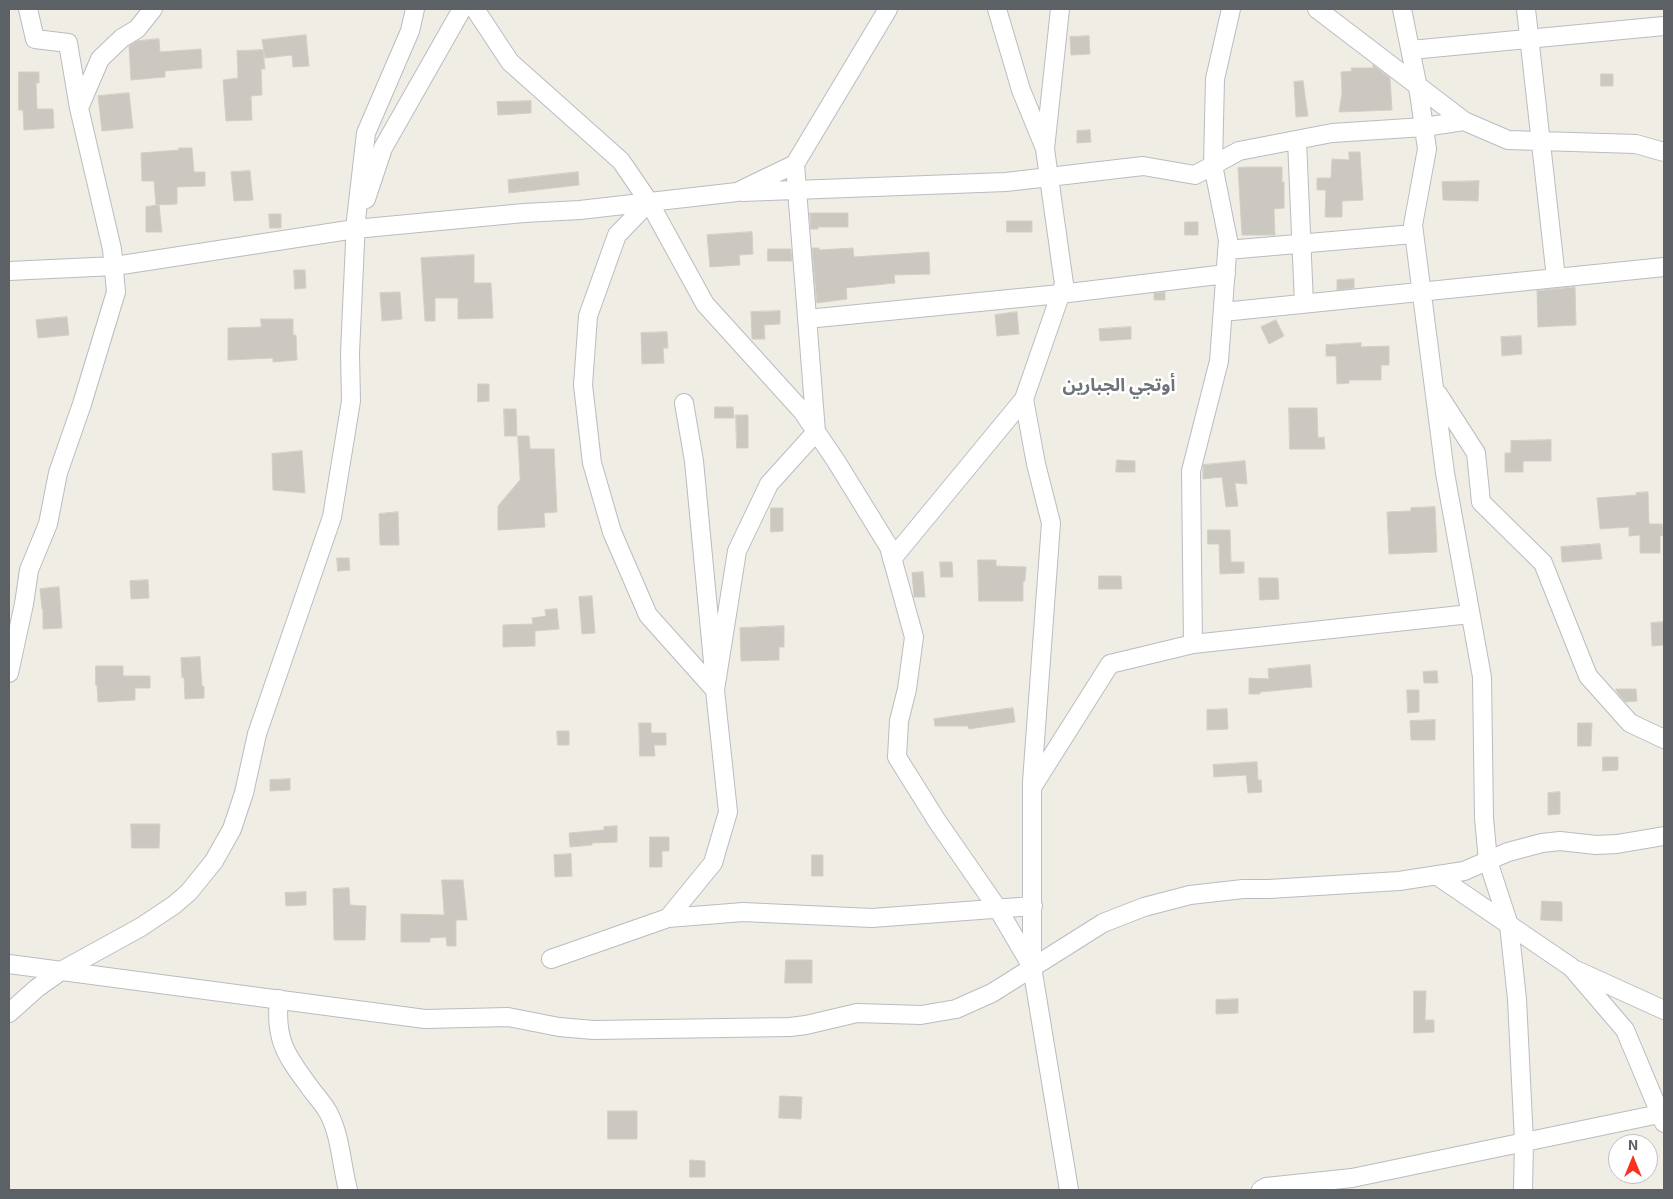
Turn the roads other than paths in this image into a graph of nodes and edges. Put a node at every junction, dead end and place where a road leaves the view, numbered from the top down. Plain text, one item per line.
1 (28, 9) edge
2 (153, 9) edge
3 (415, 9) edge
4 (462, 9) edge
5 (475, 9) edge
6 (888, 9) edge
7 (996, 9) edge
8 (1060, 9) edge
9 (1231, 9) edge
10 (1317, 9) edge
11 (1402, 9) edge
12 (1526, 9) edge
13 (1664, 26) edge
14 (1530, 39) junction
15 (1411, 50) junction
16 (1418, 84) junction
17 (79, 108) junction
18 (1464, 121) junction
19 (1424, 128) junction
20 (1297, 140) junction
21 (1541, 141) junction
22 (1045, 149) junction
23 (1664, 152) edge
24 (795, 164) junction
25 (1212, 165) junction
26 (1049, 178) junction
27 (796, 190) junction
28 (737, 192) junction
29 (650, 202) junction
30 (355, 229) junction
31 (1414, 234) junction
32 (1302, 244) junction
33 (1227, 250) junction
34 (114, 266) junction
35 (1664, 267) edge
36 (9, 270) edge
37 (1226, 274) junction
38 (1556, 278) junction
39 (1422, 292) junction
40 (1060, 294) junction
41 (1304, 304) junction
42 (1223, 312) junction
43 (807, 319) junction
44 (1435, 389) junction
45 (1024, 399) junction
46 (684, 403) dead end
47 (816, 432) junction
48 (892, 559) junction
49 (1470, 614) junction
50 (1193, 644) junction
51 (9, 673) edge
52 (715, 690) junction
53 (1664, 739) edge
54 (1032, 787) junction
55 (1664, 836) edge
56 (1488, 861) junction
57 (1436, 875) junction
58 (1032, 906) junction
59 (998, 909) junction
60 (668, 918) junction
61 (1509, 925) junction
62 (552, 959) dead end
63 (9, 964) edge
64 (1571, 967) junction
65 (1032, 968) junction
66 (61, 971) junction
67 (279, 999) junction
68 (1664, 1010) edge
69 (9, 1013) edge
70 (1663, 1117) edge
71 (1524, 1142) junction
72 (348, 1190) edge
73 (1069, 1190) edge
74 (1261, 1190) edge
75 (1523, 1190) edge

1 - 17 street
2 - 17 street
3 - 30 street
4 - 30 street
5 - 29 street
6 - 24 street
7 - 22 street
8 - 22 street
9 - 25 street
10 - 16 street
11 - 15 street
12 - 14 street
13 - 14 street
14 - 15 street
14 - 21 street
15 - 16 street
16 - 18 street
16 - 19 street
17 - 34 street
18 - 19 street
18 - 21 street
19 - 20 street
19 - 31 street
20 - 25 street
20 - 32 street
21 - 23 street
21 - 38 street
22 - 26 street
24 - 27 street
24 - 28 street
25 - 26 street
25 - 33 street
26 - 27 street
26 - 40 street
27 - 28 street
27 - 43 street
28 - 29 street
29 - 30 street
29 - 47 street
29 - 52 street
30 - 34 street
30 - 66 street
31 - 32 street
31 - 39 street
32 - 33 street
32 - 41 street
33 - 37 street
34 - 36 street
34 - 51 street
35 - 38 street
37 - 40 street
37 - 42 street
38 - 39 street
39 - 41 street
39 - 44 street
40 - 43 street
40 - 45 street
41 - 42 street
42 - 50 street
43 - 47 street
44 - 49 street
44 - 53 street
45 - 48 street
45 - 54 street
46 - 52 street
47 - 48 street
47 - 52 street
48 - 59 street
49 - 50 street
49 - 56 street
50 - 54 street
52 - 60 street
54 - 58 street
55 - 56 street
56 - 57 street
56 - 61 street
57 - 61 street
57 - 65 street
58 - 59 street
58 - 65 street
59 - 60 street
59 - 65 street
60 - 62 street
61 - 64 street
61 - 71 street
63 - 66 street
64 - 68 street
64 - 70 street
65 - 67 street
65 - 73 street
66 - 67 street
66 - 69 street
67 - 72 street
70 - 71 street
71 - 74 street
71 - 75 street

